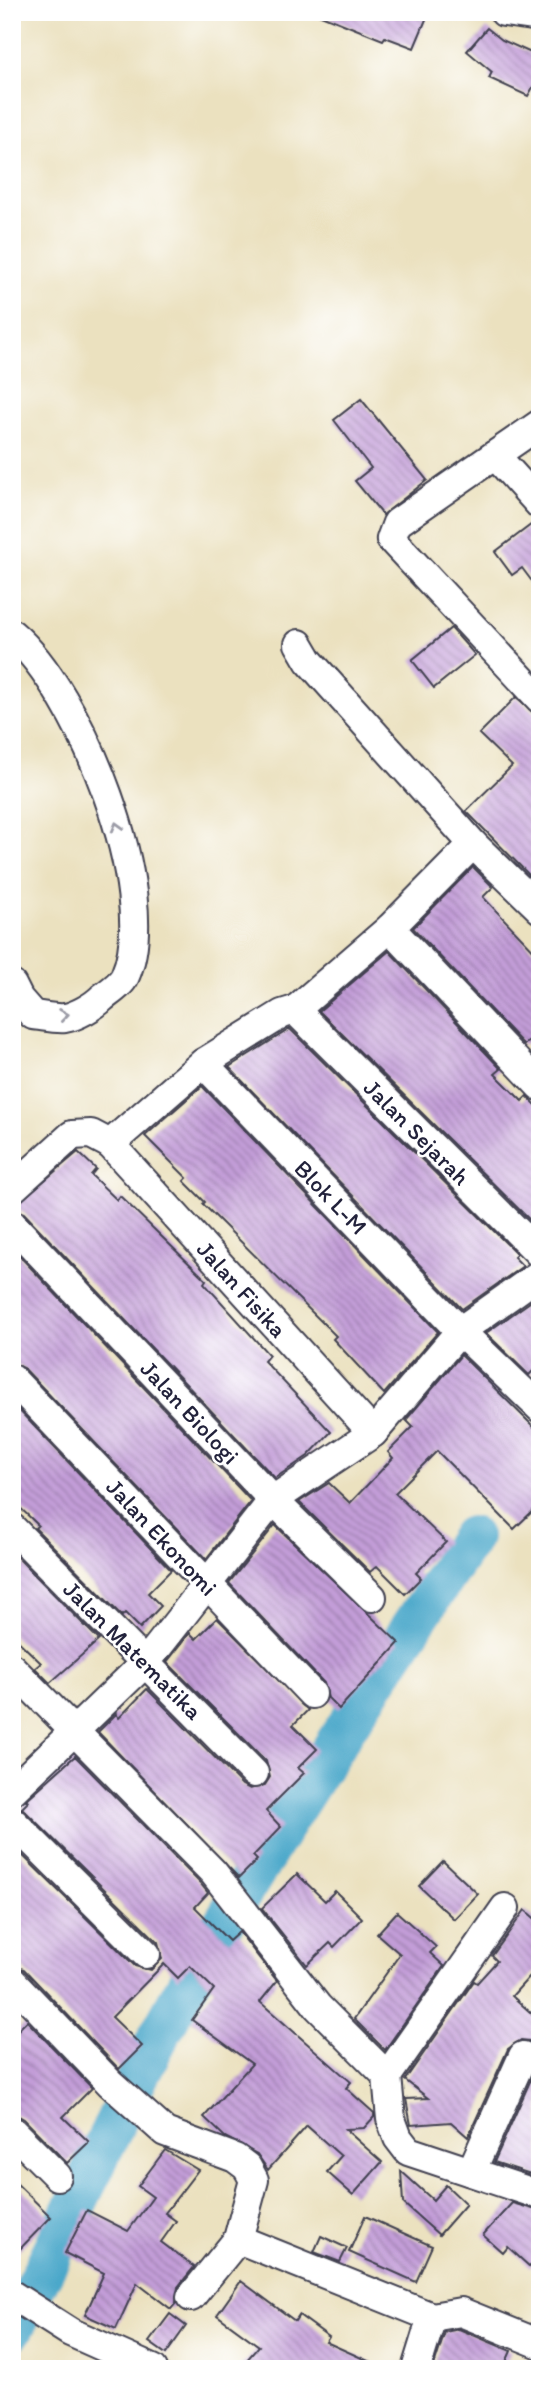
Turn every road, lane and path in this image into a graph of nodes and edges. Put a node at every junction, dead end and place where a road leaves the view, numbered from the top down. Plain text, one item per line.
1 (504, 12) edge
2 (540, 18) edge
3 (540, 424) edge
4 (495, 455) junction
5 (540, 505) edge
6 (12, 634) edge
7 (299, 644) dead end
8 (540, 699) edge
9 (473, 844) junction
10 (540, 909) edge
11 (390, 928) junction
12 (12, 985) edge
13 (295, 1010) junction
14 (203, 1063) junction
15 (540, 1086) edge
16 (110, 1144) junction
17 (12, 1189) edge
18 (12, 1224) edge
19 (540, 1254) edge
20 (540, 1274) edge
21 (460, 1331) junction
22 (12, 1379) edge
23 (540, 1408) edge
24 (373, 1433) junction
25 (273, 1500) junction
26 (12, 1528) edge
27 (206, 1583) junction
28 (372, 1597) dead end
29 (146, 1662) junction
30 (12, 1668) edge
31 (312, 1694) dead end
32 (74, 1730) junction
33 (254, 1773) dead end
34 (12, 1791) edge
35 (12, 1821) edge
36 (505, 1908) dead end
37 (146, 1954) dead end
38 (12, 1981) edge
39 (523, 2056) dead end
40 (387, 2076) junction
41 (12, 2131) edge
42 (471, 2172) junction
43 (57, 2176) dead end
44 (540, 2195) edge
45 (238, 2239) junction
46 (12, 2295) edge
47 (191, 2297) dead end
48 (432, 2317) junction
49 (540, 2344) edge
50 (153, 2369) edge
51 (416, 2369) edge

1 - 2 street
3 - 4 street
4 - 5 street
4 - 8 street
12 -> 6 street
7 - 9 street
9 - 10 street
9 - 11 street
11 - 13 street
11 - 15 street
13 - 14 street
13 - 19 street, Jalan Sejarah
14 - 16 street
14 - 21 street, Blok L-M
16 - 17 street
16 - 24 street, Jalan Fisika
18 - 25 street, Jalan Biologi
20 - 21 street
21 - 23 street, Blok L-M
21 - 24 street
22 - 27 street, Jalan Ekonomi
24 - 25 street
25 - 27 street
25 - 28 street, Jalan Biologi
26 - 29 street, Jalan Matematika
27 - 29 street
27 - 31 street, Jalan Ekonomi
29 - 32 street
29 - 33 street, Jalan Matematika
30 - 32 street
32 - 34 street
32 - 40 street
35 - 37 street
36 - 40 street
38 - 45 street
39 - 42 street
40 - 42 street
41 - 43 street
42 - 44 street
45 - 47 street
45 - 48 street
46 - 50 street
48 - 49 street
48 - 51 street

